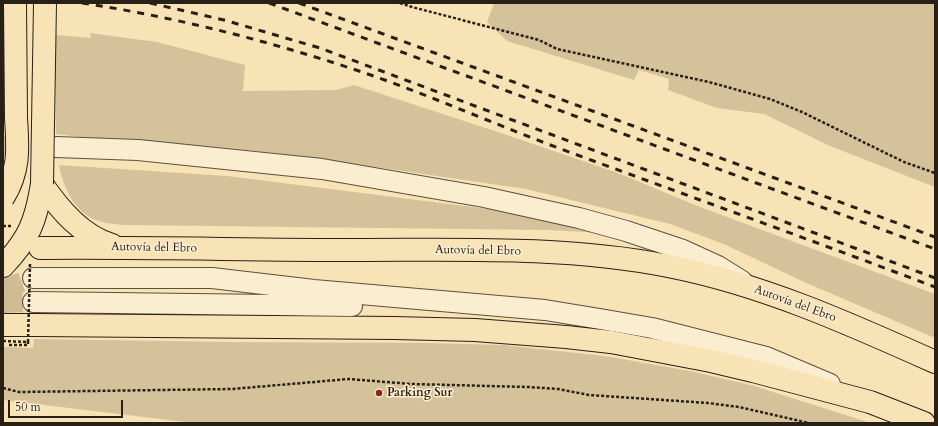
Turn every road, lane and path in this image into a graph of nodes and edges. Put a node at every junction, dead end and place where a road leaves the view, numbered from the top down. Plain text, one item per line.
1 (45, 3) edge
2 (400, 3) edge
3 (11, 14) edge
4 (10, 119) edge
5 (56, 147) tunnel mouth
6 (935, 173) edge
7 (42, 184) junction
8 (3, 198) edge
9 (119, 247) junction
10 (25, 257) edge
11 (3, 266) edge
12 (754, 288) junction
13 (34, 302) tunnel mouth
14 (508, 306) junction
15 (3, 325) edge
16 (31, 325) junction
17 (3, 341) edge
18 (935, 362) edge
19 (3, 388) edge
20 (870, 402) junction
21 (809, 423) edge
22 (924, 423) edge

1 - 3 main road
1 - 7 main road, bridge
2 - 6 path
3 - 4 main road
4 - 8 main road, bridge
5 - 12 lane
7 - 9 main road
7 - 10 main road
9 - 10 main road, Autovía del Ebro
9 - 12 main road, Autovía del Ebro
10 - 11 main road
10 - 14 lane
10 - 16 path, bridge
12 - 18 main road, Autovía del Ebro
13 - 14 lane
14 - 20 lane
15 - 16 main road
16 - 17 path, bridge
16 - 20 main road
19 - 21 path
20 - 22 main road

